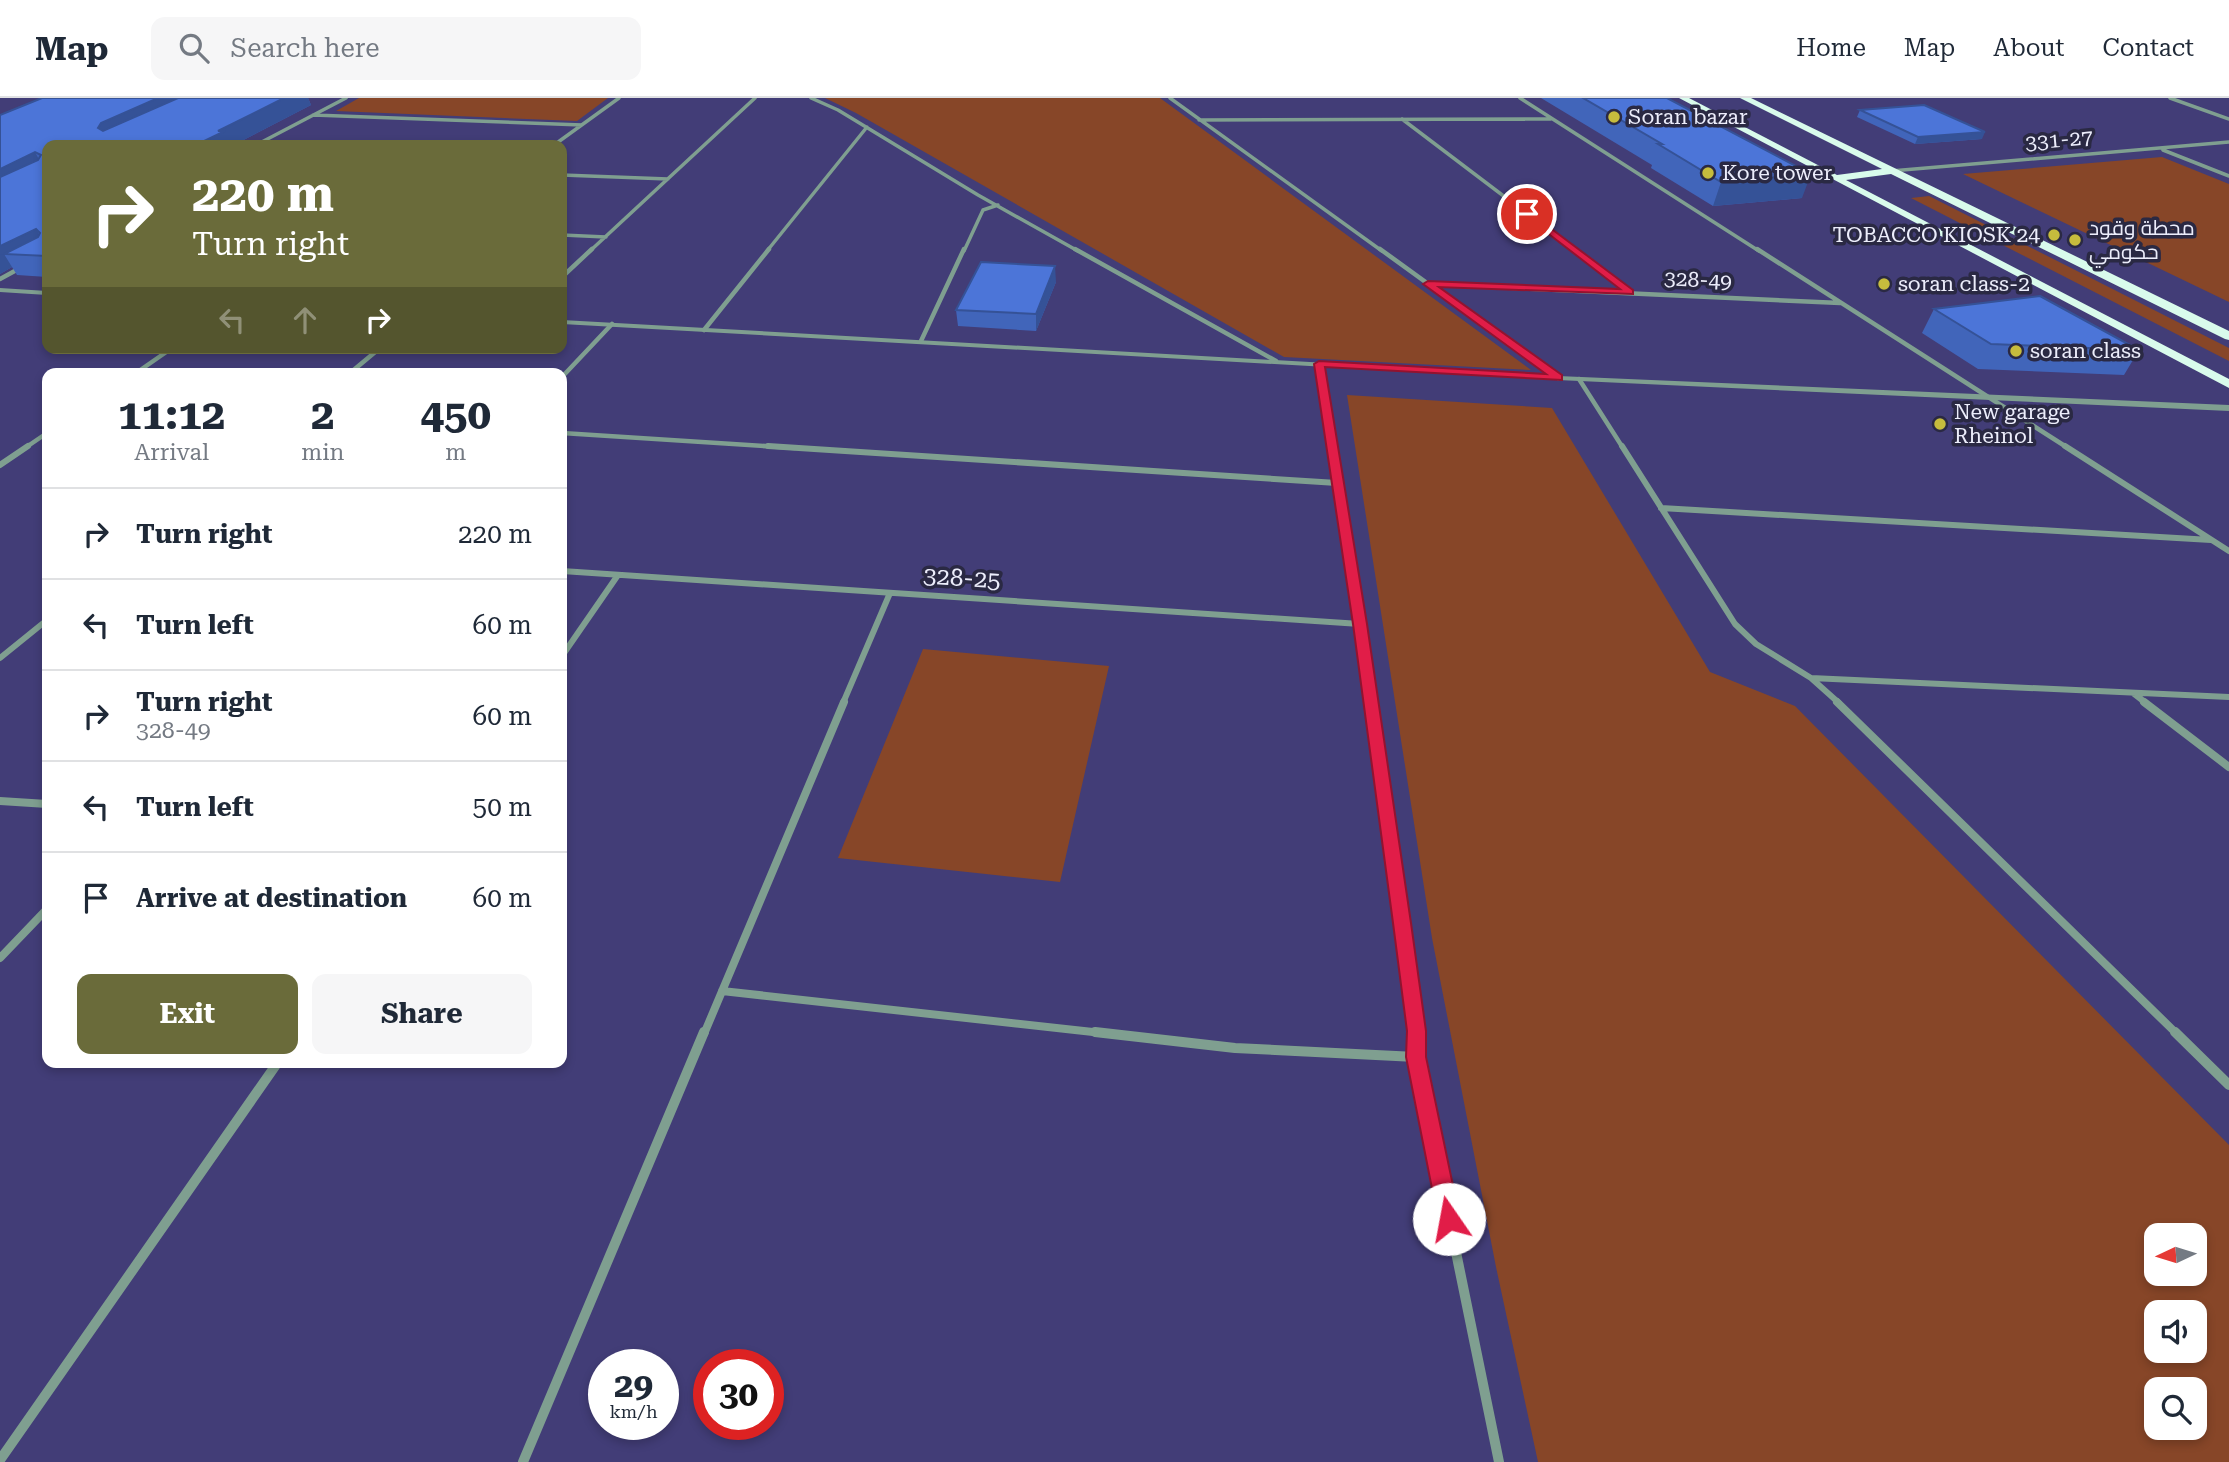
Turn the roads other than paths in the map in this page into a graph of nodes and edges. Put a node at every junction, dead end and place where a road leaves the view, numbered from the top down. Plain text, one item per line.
1 (340, 98) edge
2 (346, 98) edge
3 (619, 98) edge
4 (755, 98) edge
5 (811, 98) edge
6 (1170, 98) edge
7 (1520, 98) edge
8 (1683, 98) edge
9 (1744, 98) edge
10 (2170, 98) edge
11 (313, 115) junction
12 (1402, 119) junction
13 (1552, 119) junction
14 (1198, 120) junction
15 (2229, 120) edge
16 (582, 125) junction
17 (867, 127) junction
18 (266, 140) edge
19 (561, 140) edge
20 (2229, 142) edge
21 (2159, 148) junction
22 (1891, 171) junction
23 (567, 175) edge
24 (2229, 176) edge
25 (1836, 178) junction
26 (668, 179) junction
27 (998, 205) junction
28 (567, 235) edge
29 (606, 237) junction
30 (24, 267) edge
31 (567, 272) edge
32 (0, 279) edge
33 (1428, 284) junction
34 (0, 290) edge
35 (1630, 292) junction
36 (42, 293) edge
37 (1841, 303) junction
38 (567, 322) edge
39 (612, 324) junction
40 (704, 330) junction
41 (2229, 336) edge
42 (921, 341) junction
43 (163, 354) edge
44 (373, 354) edge
45 (1276, 361) junction
46 (1319, 364) junction
47 (143, 368) edge
48 (356, 368) edge
49 (567, 372) edge
50 (1558, 377) junction
51 (1579, 379) junction
52 (2229, 384) edge
53 (1990, 397) junction
54 (2229, 408) edge
55 (567, 433) edge
56 (42, 436) edge
57 (0, 465) edge
58 (1337, 482) junction
59 (1661, 508) junction
60 (2211, 540) junction
61 (2229, 551) edge
62 (567, 571) edge
63 (618, 576) junction
64 (890, 593) junction
65 (42, 624) edge
66 (1360, 624) junction
67 (567, 649) edge
68 (0, 658) edge
69 (1811, 678) junction
70 (2133, 693) junction
71 (2229, 697) edge
72 (2229, 767) edge
73 (0, 801) edge
74 (42, 804) edge
75 (42, 914) edge
76 (0, 958) edge
77 (722, 991) junction
78 (1416, 1057) junction
79 (274, 1068) edge
80 (2229, 1085) edge
81 (0, 1460) edge
82 (523, 1462) edge
83 (1499, 1462) edge

1 - 2 street
2 - 11 street
3 - 16 street
4 - 26 street
5 - 17 street
6 - 14 street
7 - 13 street
8 - 25 highway
9 - 22 highway
10 - 15 street
11 - 16 street
11 - 18 street
12 - 13 street
12 - 14 street
12 - 35 street
13 - 37 street
14 - 33 street
16 - 19 street
17 - 27 street
17 - 40 street
20 - 21 street, 331-27
21 - 22 street, 331-27
21 - 24 street
22 - 25 highway
22 - 41 highway
23 - 26 street
25 - 52 highway
26 - 29 street
27 - 42 street
27 - 45 street
28 - 29 street
29 - 31 street
30 - 32 street
33 - 35 street, 328-49
33 - 50 street
34 - 36 street
35 - 37 street, 328-49
37 - 53 street
38 - 39 street
39 - 40 street
39 - 49 street
40 - 42 street
42 - 45 street
43 - 47 street
44 - 48 street
45 - 46 street
46 - 50 street
46 - 58 street
50 - 51 street
51 - 53 street
51 - 59 street
53 - 54 street
53 - 60 street
55 - 58 street
56 - 57 street
58 - 66 street
59 - 60 street
59 - 69 street
60 - 61 street
62 - 63 street, 328-25
63 - 64 street, 328-25
63 - 67 street
64 - 66 street, 328-25
64 - 77 street
65 - 68 street
66 - 78 street
69 - 70 street
69 - 80 street
70 - 71 street
70 - 72 street
73 - 74 street
75 - 76 street
77 - 78 street
77 - 82 street
78 - 83 street
79 - 81 street

